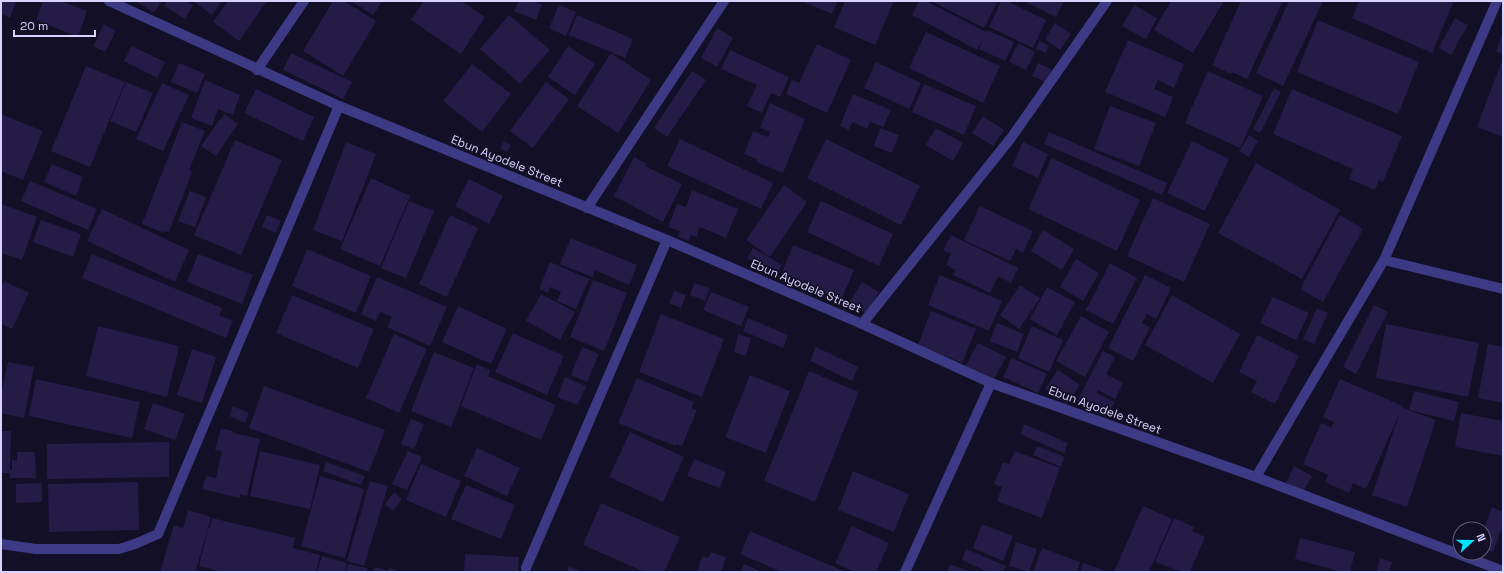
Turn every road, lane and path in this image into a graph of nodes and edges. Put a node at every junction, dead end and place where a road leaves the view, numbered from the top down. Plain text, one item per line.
1 (109, 1) edge
2 (304, 1) edge
3 (724, 1) edge
4 (1107, 1) edge
5 (1496, 1) edge
6 (256, 70) junction
7 (339, 106) junction
8 (588, 208) junction
9 (667, 240) junction
10 (1384, 260) junction
11 (1503, 289) edge
12 (862, 324) junction
13 (991, 383) junction
14 (1256, 477) junction
15 (1, 544) edge
16 (526, 568) dead end
17 (1503, 571) edge
18 (906, 572) edge

1 - 6 street, Ebun Ayodele Street
2 - 6 street
3 - 8 street
4 - 12 street
5 - 10 street
6 - 7 street, Ebun Ayodele Street
7 - 8 street, Ebun Ayodele Street
7 - 15 street
8 - 9 street, Ebun Ayodele Street
9 - 12 street, Ebun Ayodele Street
9 - 16 street
10 - 11 street
10 - 14 street
12 - 13 street, Ebun Ayodele Street
13 - 14 street, Ebun Ayodele Street
13 - 18 street
14 - 17 street, Ebun Ayodele Street

